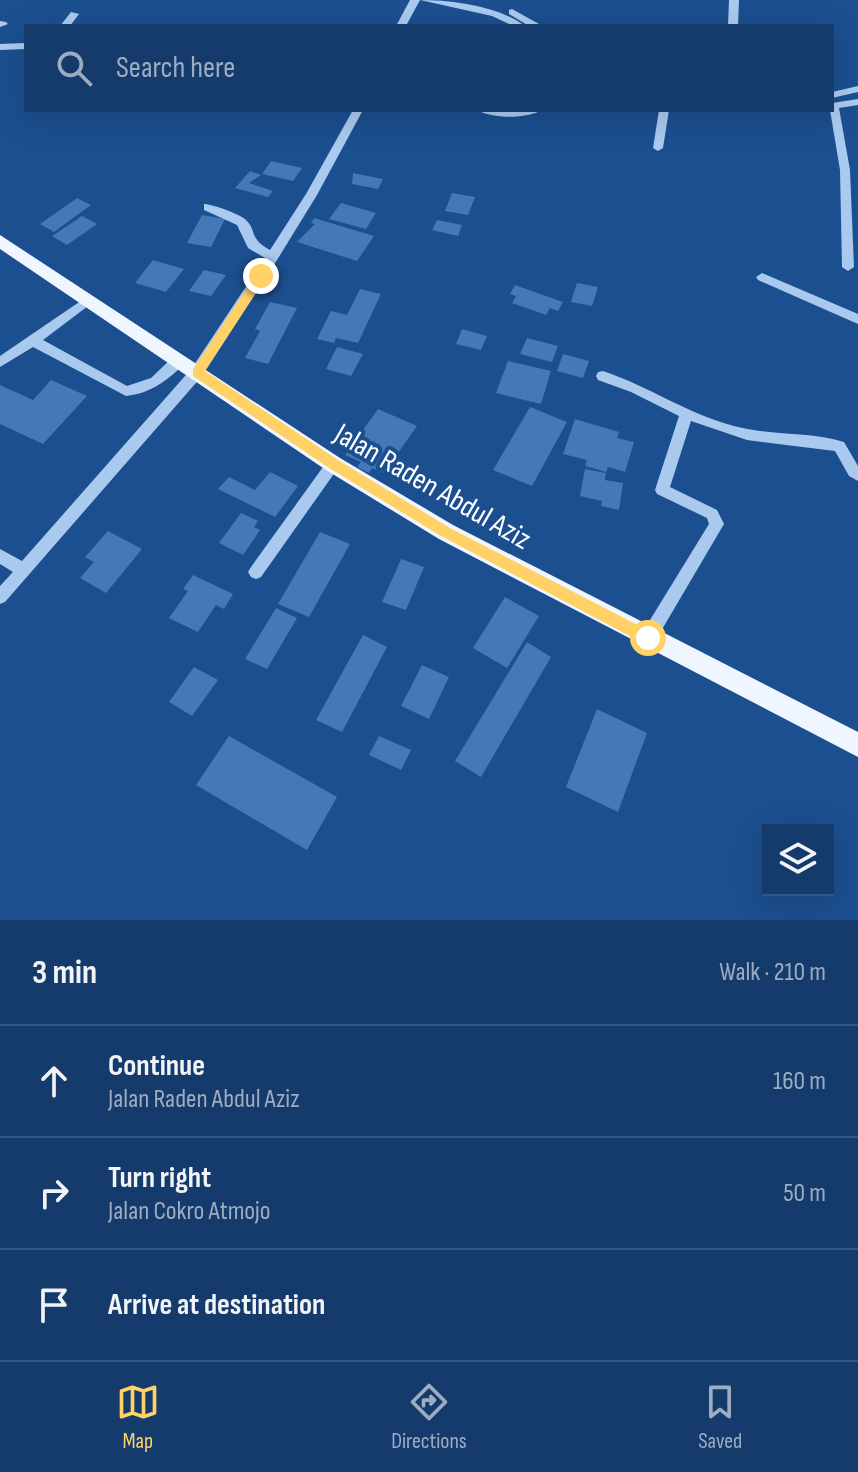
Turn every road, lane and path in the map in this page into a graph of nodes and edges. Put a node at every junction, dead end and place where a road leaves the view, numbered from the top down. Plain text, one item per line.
1 (415, 0) edge
2 (425, 0) edge
3 (465, 0) edge
4 (734, 0) edge
5 (74, 14) dead end
6 (66, 24) edge
7 (402, 24) edge
8 (516, 24) edge
9 (532, 24) edge
10 (733, 24) edge
11 (24, 46) edge
12 (0, 47) edge
13 (858, 89) edge
14 (834, 101) edge
15 (834, 102) edge
16 (858, 102) edge
17 (834, 108) edge
18 (357, 112) edge
19 (664, 112) edge
20 (658, 148) dead end
21 (208, 207) dead end
22 (0, 241) edge
23 (273, 257) junction
24 (848, 267) dead end
25 (762, 277) dead end
26 (88, 300) junction
27 (858, 319) edge
28 (33, 341) junction
29 (179, 360) junction
30 (0, 362) edge
31 (197, 372) junction
32 (603, 376) dead end
33 (687, 413) junction
34 (333, 464) junction
35 (858, 475) edge
36 (0, 556) edge
37 (23, 570) junction
38 (256, 572) dead end
39 (0, 597) edge
40 (648, 638) junction
41 (858, 745) edge

1 - 7 street
2 - 8 street
3 - 9 street
4 - 10 street
5 - 6 street
11 - 12 street
13 - 14 street
15 - 16 street
17 - 24 street
18 - 23 street
19 - 20 street
21 - 23 street
22 - 26 main road, Jalan Raden Abdul Aziz
23 - 31 street
25 - 27 street
26 - 28 street
26 - 29 main road, Jalan Raden Abdul Aziz
28 - 29 street
28 - 30 street
29 - 31 main road, Jalan Raden Abdul Aziz
31 - 34 main road, Jalan Raden Abdul Aziz
31 - 37 street
32 - 33 street
33 - 35 street
33 - 40 street
34 - 38 street
34 - 40 main road, Jalan Raden Abdul Aziz
36 - 37 street
37 - 39 street
40 - 41 main road, Jalan Raden Abdul Aziz

